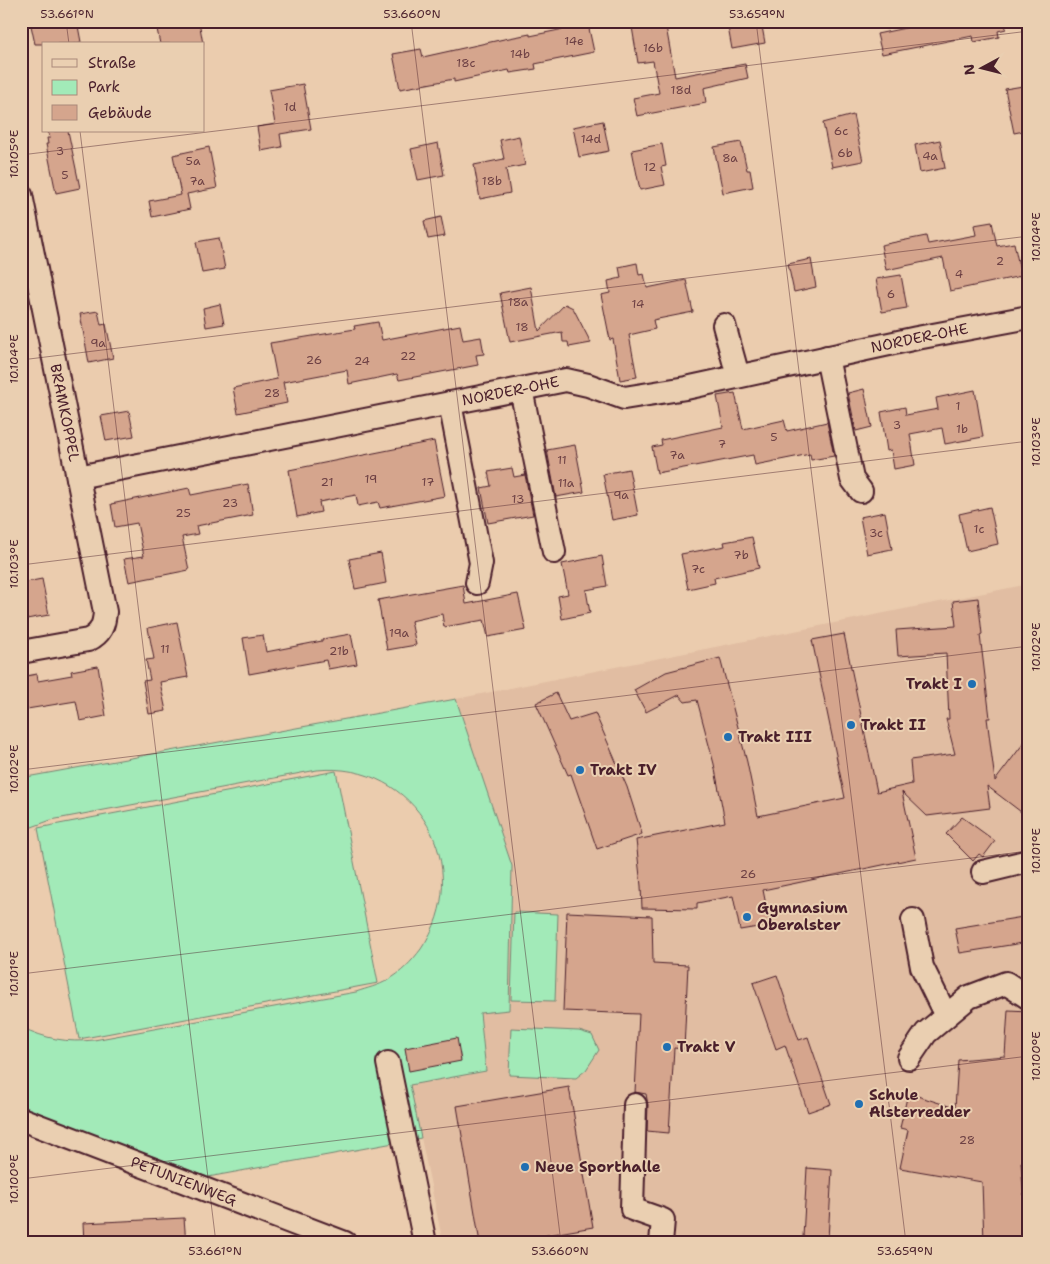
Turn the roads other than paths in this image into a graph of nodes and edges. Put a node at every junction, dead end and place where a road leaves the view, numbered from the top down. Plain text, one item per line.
1 (21, 195) edge
2 (1029, 317) edge
3 (724, 325) dead end
4 (827, 357) junction
5 (738, 376) junction
6 (522, 389) junction
7 (450, 402) junction
8 (78, 477) junction
9 (861, 491) dead end
10 (554, 552) dead end
11 (477, 583) dead end
12 (21, 652) edge
13 (1029, 861) edge
14 (983, 872) dead end
15 (913, 920) dead end
16 (1029, 998) edge
17 (946, 1016) junction
18 (909, 1058) dead end
19 (388, 1063) dead end
20 (635, 1105) dead end
21 (21, 1120) edge
22 (345, 1243) edge
23 (425, 1243) edge
24 (661, 1243) edge

1 - 8 street, BRAMKOPPEL
2 - 4 street, NORDER-OHE
3 - 5 street
4 - 5 street, NORDER-OHE
4 - 9 street
5 - 6 street, NORDER-OHE
6 - 7 street, NORDER-OHE
6 - 10 street
7 - 8 street, NORDER-OHE
7 - 11 street
8 - 12 street, BRAMKOPPEL
13 - 14 street
15 - 17 street
16 - 17 street
17 - 18 street
19 - 23 street
20 - 24 street
21 - 22 street, PETUNIENWEG

